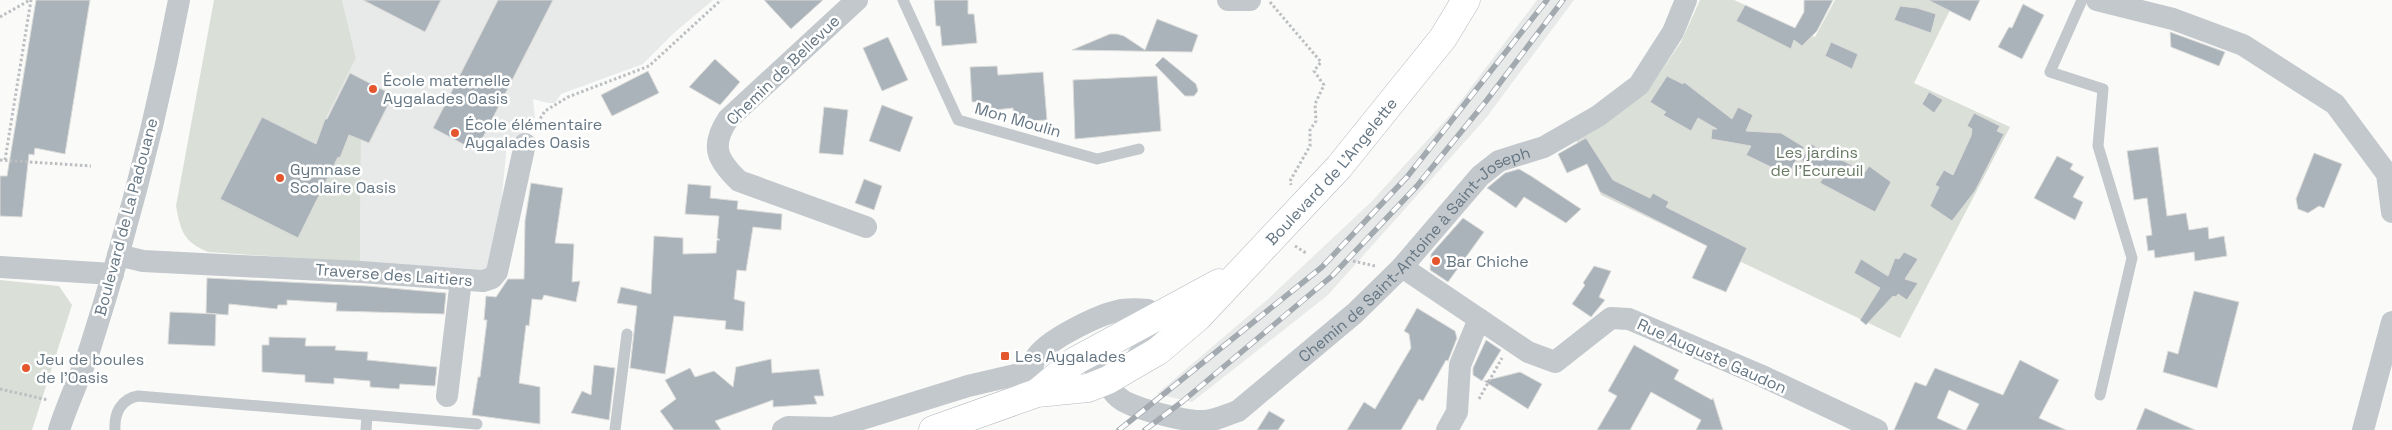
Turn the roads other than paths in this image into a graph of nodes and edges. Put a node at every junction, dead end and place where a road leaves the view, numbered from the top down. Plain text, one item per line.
1 (179, 0) edge
2 (856, 0) edge
3 (903, 0) edge
4 (1228, 0) edge
5 (1250, 0) edge
6 (1449, 0) edge
7 (1466, 0) edge
8 (1686, 0) edge
9 (2082, 0) edge
10 (2097, 0) edge
11 (1419, 65) junction
12 (525, 144) road end
13 (1140, 149) dead end
14 (2392, 212) edge
15 (866, 227) dead end
16 (116, 264) junction
17 (0, 267) edge
18 (1402, 267) junction
19 (1237, 273) junction
20 (461, 280) junction
21 (1156, 317) junction
22 (1479, 319) junction
23 (2392, 322) edge
24 (627, 334) dead end
25 (1075, 361) junction
26 (1108, 380) junction
27 (1034, 382) junction
28 (2100, 395) dead end
29 (447, 396) dead end
30 (367, 415) junction
31 (1452, 421) edge
32 (477, 424) dead end
33 (59, 430) edge
34 (115, 430) edge
35 (366, 430) edge
36 (614, 430) edge
37 (783, 430) edge
38 (933, 430) edge
39 (1877, 430) edge
40 (2363, 430) edge

1 - 16 street, Boulevard de La Padouane
2 - 15 street, Chemin de Bellevue
3 - 13 lane, Mon Moulin
4 - 5 street
6 - 11 main road, Boulevard de L'Angelette
7 - 11 main road, Boulevard de L'Angelette
8 - 18 street, Chemin de Saint-Antoine à Saint-Joseph
9 - 28 lane
10 - 14 street
11 - 19 main road, Boulevard de L'Angelette
12 - 20 street, Traverse des Laitiers
16 - 17 street, Traverse des Laitiers
16 - 20 street, Traverse des Laitiers
16 - 33 street, Boulevard de La Padouane
18 - 22 street, Rue Auguste Gaudon
18 - 26 street, Chemin de Saint-Antoine à Saint-Joseph
19 - 21 main road, Boulevard de L'Angelette
19 - 26 main road, Boulevard de L'Angelette
20 - 29 street
21 - 25 main road, Boulevard de L'Angelette
21 - 26 street
21 - 27 street
22 - 31 street
22 - 39 street, Rue Auguste Gaudon
23 - 40 street
24 - 36 lane
25 - 26 street, Chemin de Saint-Antoine à Saint-Joseph
25 - 27 main road, Boulevard de L'Angelette
26 - 27 main road
27 - 37 street
27 - 38 main road
30 - 32 lane
30 - 34 lane
30 - 35 lane

